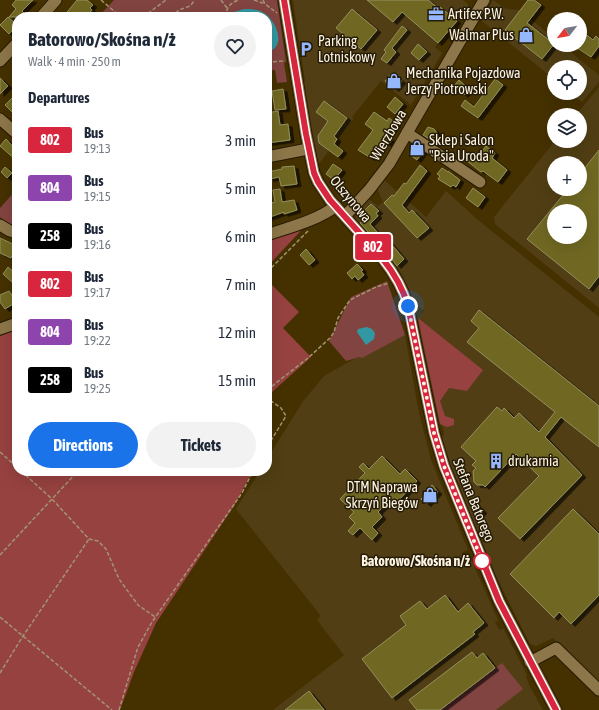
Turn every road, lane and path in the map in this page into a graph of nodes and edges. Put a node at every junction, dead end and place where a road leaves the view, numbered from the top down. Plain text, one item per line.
1 (56, 0) edge
2 (101, 0) edge
3 (166, 0) edge
4 (195, 0) edge
5 (221, 0) edge
6 (238, 0) edge
7 (254, 0) edge
8 (263, 0) edge
9 (284, 0) edge
10 (484, 0) edge
11 (265, 4) junction
12 (227, 8) junction
13 (45, 12) edge
14 (115, 12) edge
15 (150, 12) edge
16 (177, 12) edge
17 (227, 12) edge
18 (282, 16) dead end
19 (12, 48) edge
20 (0, 61) edge
21 (289, 61) dead end
22 (272, 62) edge
23 (0, 118) edge
24 (12, 129) edge
25 (407, 133) junction
26 (308, 149) junction
27 (272, 156) edge
28 (480, 182) dead end
29 (336, 206) junction
30 (319, 216) junction
31 (345, 216) junction
32 (0, 225) edge
33 (12, 232) edge
34 (272, 233) edge
35 (272, 267) edge
36 (397, 279) junction
37 (12, 325) edge
38 (0, 329) edge
39 (414, 333) joint
40 (272, 386) edge
41 (272, 402) edge
42 (272, 439) edge
43 (0, 452) edge
44 (12, 463) edge
45 (27, 476) edge
46 (73, 476) edge
47 (250, 476) edge
48 (52, 499) junction
49 (89, 539) junction
50 (0, 555) edge
51 (0, 617) edge
52 (155, 618) junction
53 (23, 636) junction
54 (530, 662) junction
55 (0, 673) edge
56 (599, 690) edge
57 (112, 710) edge
58 (119, 710) edge
59 (556, 710) edge

1 - 13 street
2 - 14 path
3 - 15 path
4 - 16 path
5 - 12 path
6 - 12 path
7 - 11 path
8 - 11 path
9 - 26 street, Olszynowa
10 - 25 street, Wierzbowa
11 - 18 path
12 - 17 path
19 - 20 street
21 - 22 path
23 - 24 street
25 - 28 street
25 - 31 street, Wierzbowa
26 - 27 street
26 - 29 street, Olszynowa
29 - 30 street
29 - 31 street, Olszynowa
30 - 34 street
30 - 35 path
31 - 36 street, Olszynowa
32 - 33 street
36 - 39 street, Olszynowa
36 - 40 path
37 - 38 street
39 - 54 street, Stefana Batorego
41 - 42 path
43 - 44 path
45 - 48 path
46 - 48 path
47 - 52 path
48 - 49 path
48 - 50 path
49 - 52 path
49 - 53 path
51 - 53 path
52 - 58 path
53 - 55 path
53 - 57 path
54 - 56 street
54 - 59 street, Stefana Batorego

